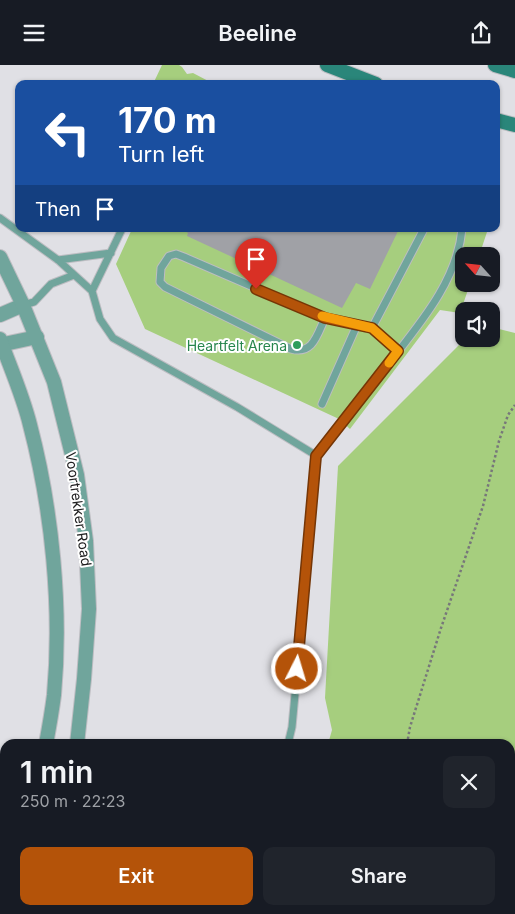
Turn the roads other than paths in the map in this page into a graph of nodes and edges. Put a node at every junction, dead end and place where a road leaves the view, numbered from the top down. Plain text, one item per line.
1 (327, 65) edge
2 (495, 65) edge
3 (515, 71) edge
4 (366, 80) edge
5 (500, 121) edge
6 (515, 125) edge
7 (0, 218) edge
8 (15, 229) edge
9 (19, 232) edge
10 (121, 232) edge
11 (422, 232) edge
12 (461, 232) edge
13 (111, 253) junction
14 (0, 257) edge
15 (58, 260) junction
16 (74, 275) junction
17 (92, 291) junction
18 (23, 305) junction
19 (0, 315) edge
20 (325, 318) junction
21 (357, 325) junction
22 (372, 328) junction
23 (37, 337) junction
24 (1, 343) edge
25 (398, 351) junction
26 (322, 404) dead end
27 (316, 456) junction
28 (47, 739) edge
29 (78, 739) edge
30 (289, 739) edge

1 - 4 main road
2 - 3 main road
5 - 6 main road
7 - 8 lane
9 - 15 lane
10 - 13 lane
11 - 22 lane
12 - 25 lane
13 - 15 lane
13 - 17 lane
14 - 18 street, Voortrekker Road
15 - 16 lane
16 - 17 lane
16 - 18 lane
17 - 27 lane
18 - 19 street
18 - 23 street, Voortrekker Road
20 - 20 lane
20 - 21 lane
21 - 22 lane
21 - 26 lane
22 - 25 lane
23 - 24 street
23 - 29 street, Voortrekker Road
24 - 28 street
25 - 27 lane
27 - 30 lane

